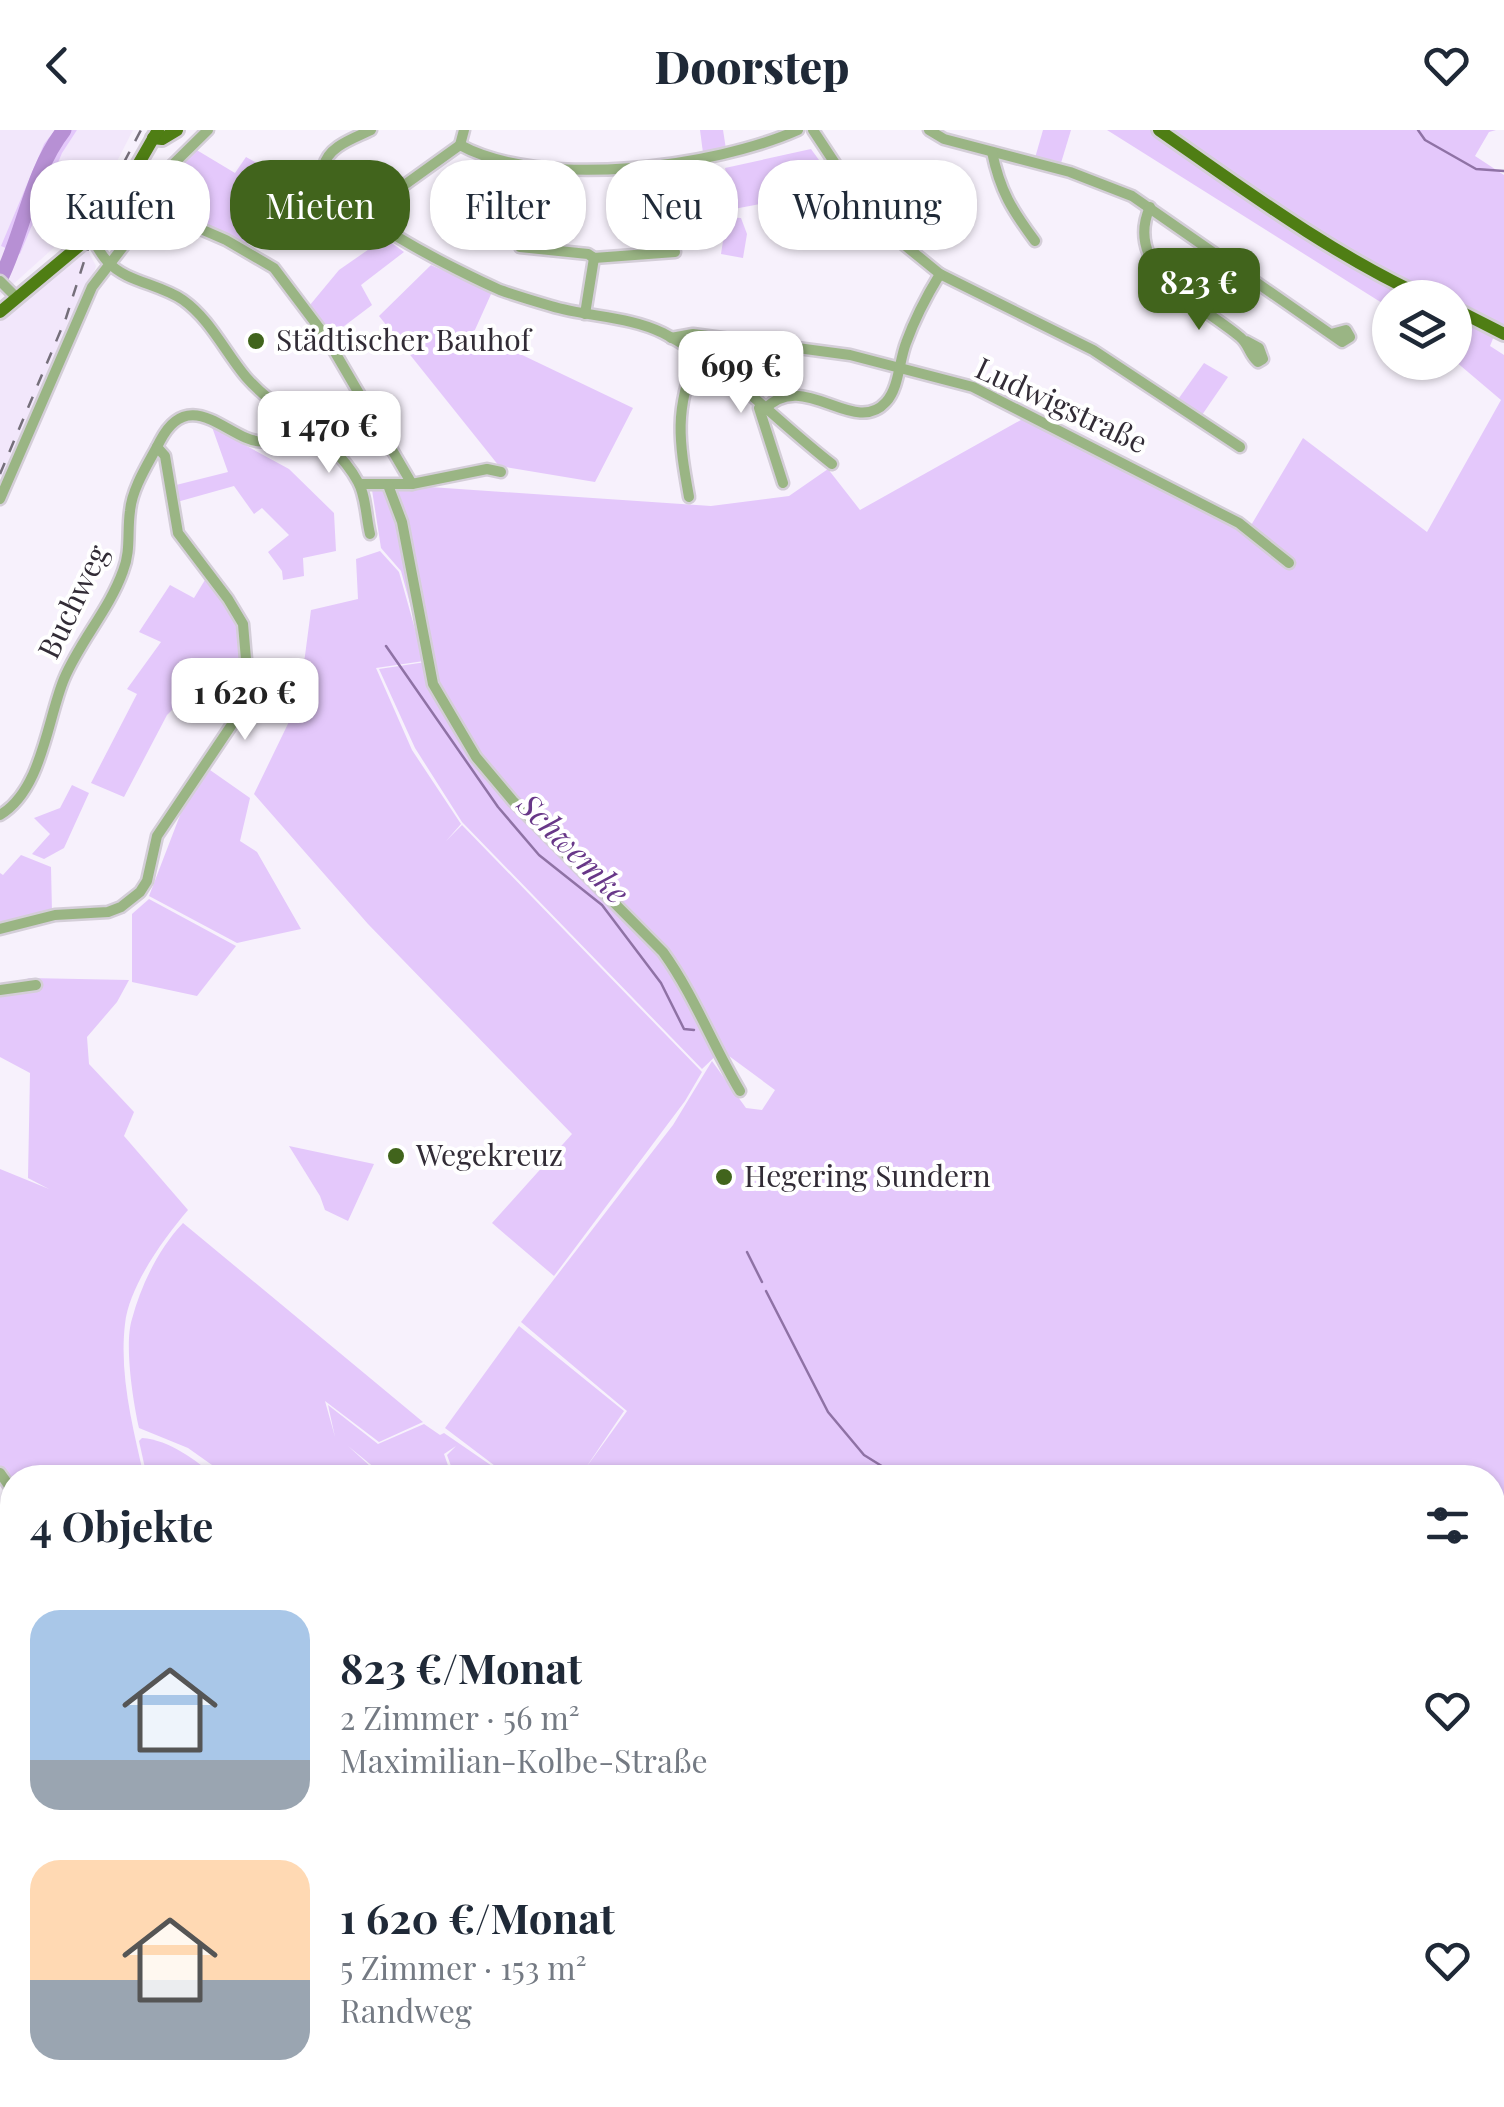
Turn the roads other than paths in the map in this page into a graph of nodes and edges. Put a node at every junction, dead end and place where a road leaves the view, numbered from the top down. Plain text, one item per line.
1 (176, 130) edge
2 (208, 130) edge
3 (371, 130) edge
4 (464, 130) edge
5 (798, 130) edge
6 (813, 130) edge
7 (928, 130) edge
8 (1158, 130) edge
9 (156, 134) edge
10 (460, 145) junction
11 (992, 152) junction
12 (141, 160) edge
13 (177, 160) edge
14 (327, 160) edge
15 (410, 181) edge
16 (1150, 207) junction
17 (210, 233) edge
18 (1035, 241) dead end
19 (410, 243) edge
20 (74, 250) edge
21 (100, 250) edge
22 (118, 250) edge
23 (549, 250) edge
24 (676, 252) dead end
25 (594, 258) junction
26 (108, 262) junction
27 (940, 274) junction
28 (1393, 280) edge
29 (2, 283) edge
30 (16, 297) junction
31 (0, 312) edge
32 (584, 314) junction
33 (1472, 318) edge
34 (1331, 334) dead end
35 (1504, 334) edge
36 (671, 338) junction
37 (1246, 341) dead end
38 (698, 356) junction
39 (898, 368) junction
40 (761, 407) junction
41 (288, 415) junction
42 (1240, 446) dead end
43 (157, 447) junction
44 (832, 464) dead end
45 (501, 472) dead end
46 (783, 483) dead end
47 (360, 484) junction
48 (412, 484) junction
49 (388, 485) junction
50 (688, 497) dead end
51 (0, 499) edge
52 (370, 534) dead end
53 (1289, 562) dead end
54 (0, 815) edge
55 (0, 929) edge
56 (36, 986) dead end
57 (0, 990) edge
58 (740, 1091) dead end

1 - 9 main road
2 - 13 street
3 - 14 street
4 - 10 street
5 - 10 street
6 - 27 street
7 - 11 street
8 - 28 main road
9 - 12 main road
10 - 15 street
11 - 16 street
11 - 18 street
16 - 34 street
16 - 37 street
17 - 48 street
19 - 32 street
20 - 30 main road
21 - 26 street
22 - 26 street
23 - 25 street
24 - 25 street
25 - 32 street
26 - 41 street
26 - 51 street
27 - 39 street
27 - 42 street
29 - 30 street
30 - 31 main road
32 - 36 street
33 - 35 main road
36 - 38 street
36 - 39 street, Ludwigstraße
38 - 40 street
38 - 50 street
39 - 40 street
39 - 53 street, Ludwigstraße
40 - 44 street
40 - 46 street
41 - 43 street, Buchweg
41 - 47 street
43 - 54 street, Buchweg
43 - 55 street
45 - 48 street
47 - 49 street
47 - 52 street
48 - 49 street
49 - 58 street
56 - 57 street

